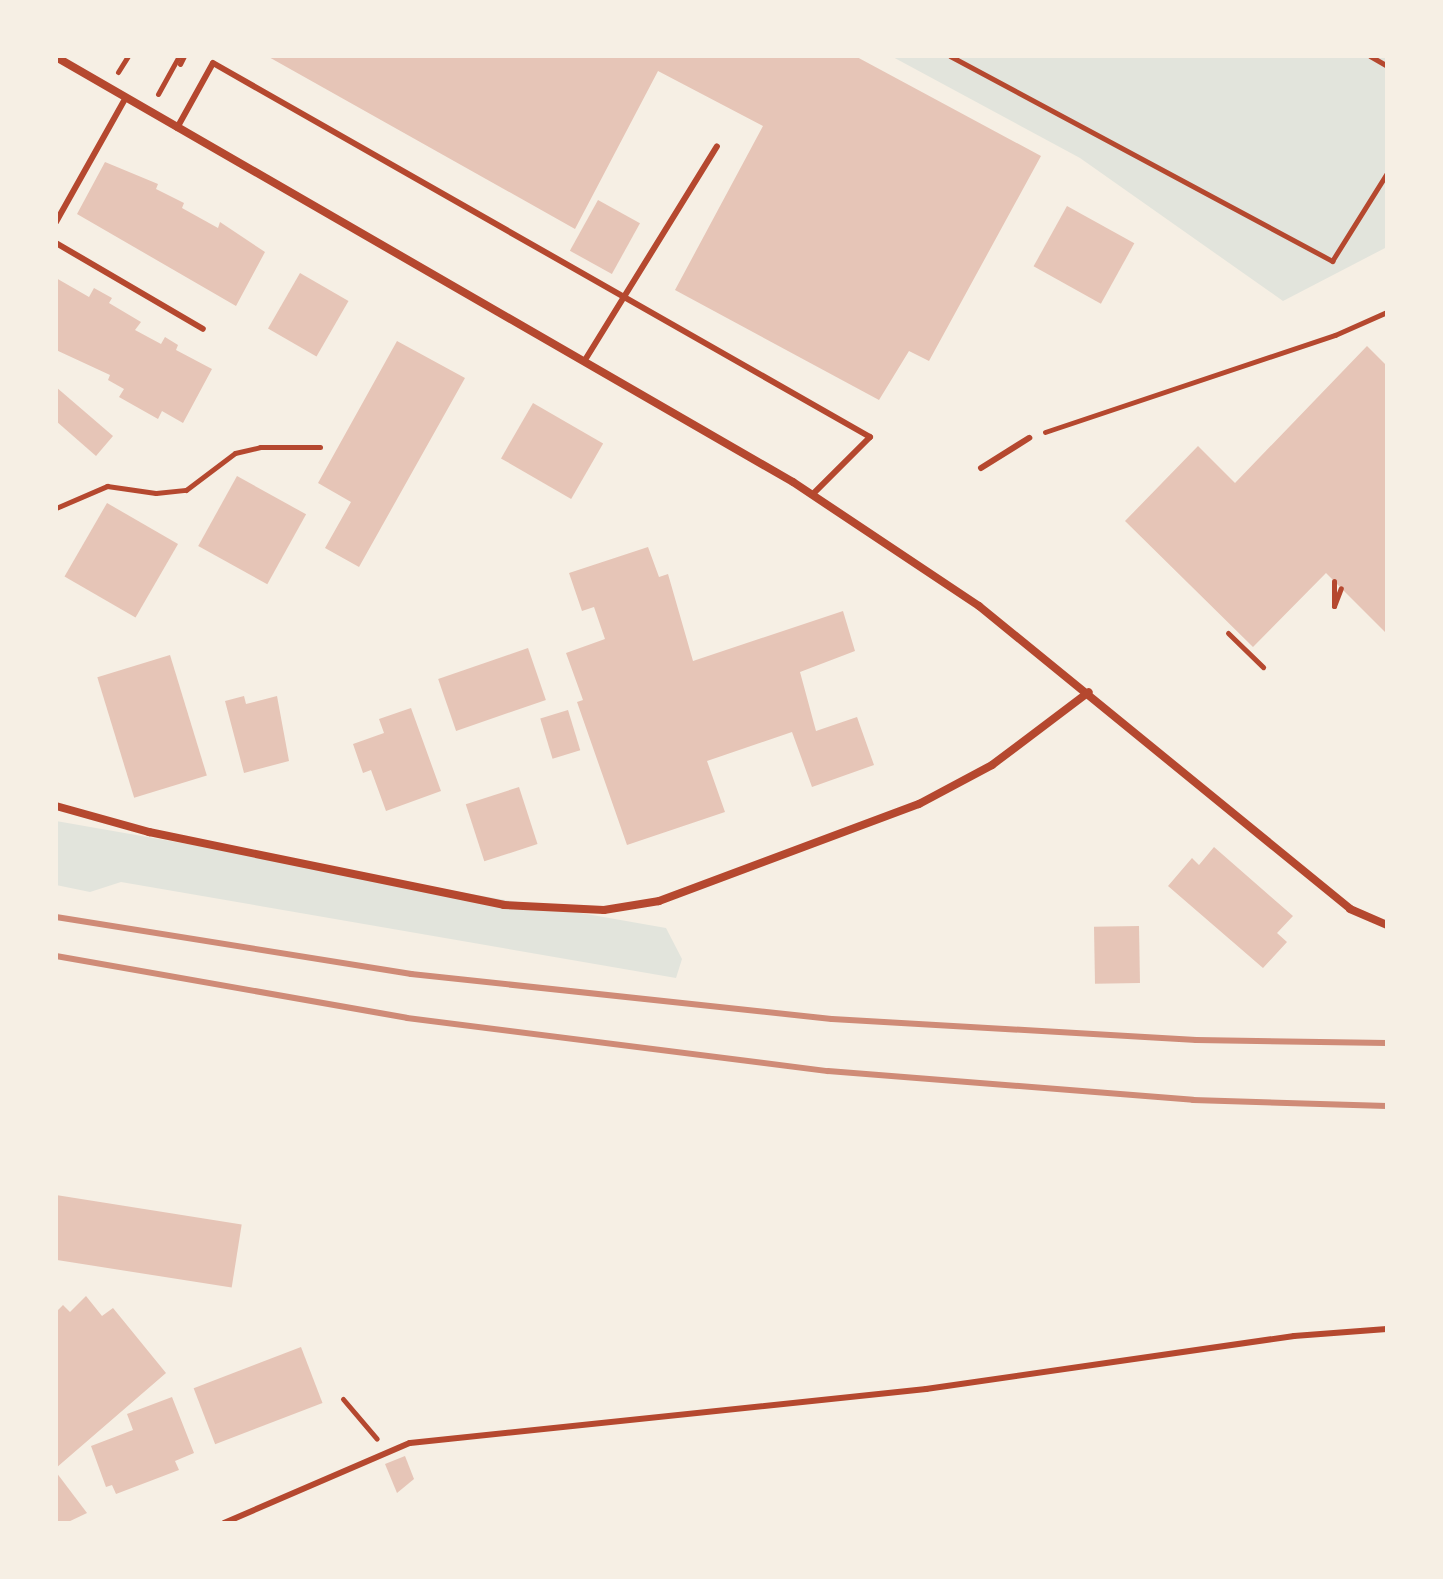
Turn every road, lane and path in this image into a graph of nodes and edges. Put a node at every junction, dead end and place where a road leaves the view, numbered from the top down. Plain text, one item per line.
1 (182, 56) edge
2 (950, 56) edge
3 (1370, 56) edge
4 (56, 57) edge
5 (180, 64) dead end
6 (1387, 66) edge
7 (125, 99) junction
8 (148, 112) junction
9 (176, 128) junction
10 (717, 146) dead end
11 (1387, 173) edge
12 (56, 222) edge
13 (56, 243) edge
14 (625, 296) junction
15 (1387, 312) edge
16 (203, 329) dead end
17 (585, 360) junction
18 (1029, 438) joint
19 (320, 447) dead end
20 (981, 468) dead end
21 (812, 495) junction
22 (56, 508) edge
23 (1334, 581) dead end
24 (1341, 588) dead end
25 (1228, 633) dead end
26 (1263, 667) dead end
27 (1089, 692) junction
28 (56, 806) edge
29 (1387, 925) edge
30 (1387, 1329) edge
31 (343, 1399) dead end
32 (382, 1451) junction
33 (224, 1523) edge

1 - 5 path
1 - 8 path
2 - 11 path
3 - 6 path
4 - 7 street
7 - 8 street
7 - 12 lane
8 - 9 street
9 - 14 lane
9 - 17 street
10 - 14 lane
13 - 16 lane
14 - 17 lane
14 - 21 lane
15 - 18 path
17 - 21 street
18 - 20 lane
19 - 22 path
21 - 27 street
23 - 24 path
25 - 26 path
27 - 28 street
27 - 29 street
30 - 32 lane
31 - 32 path
32 - 33 lane

